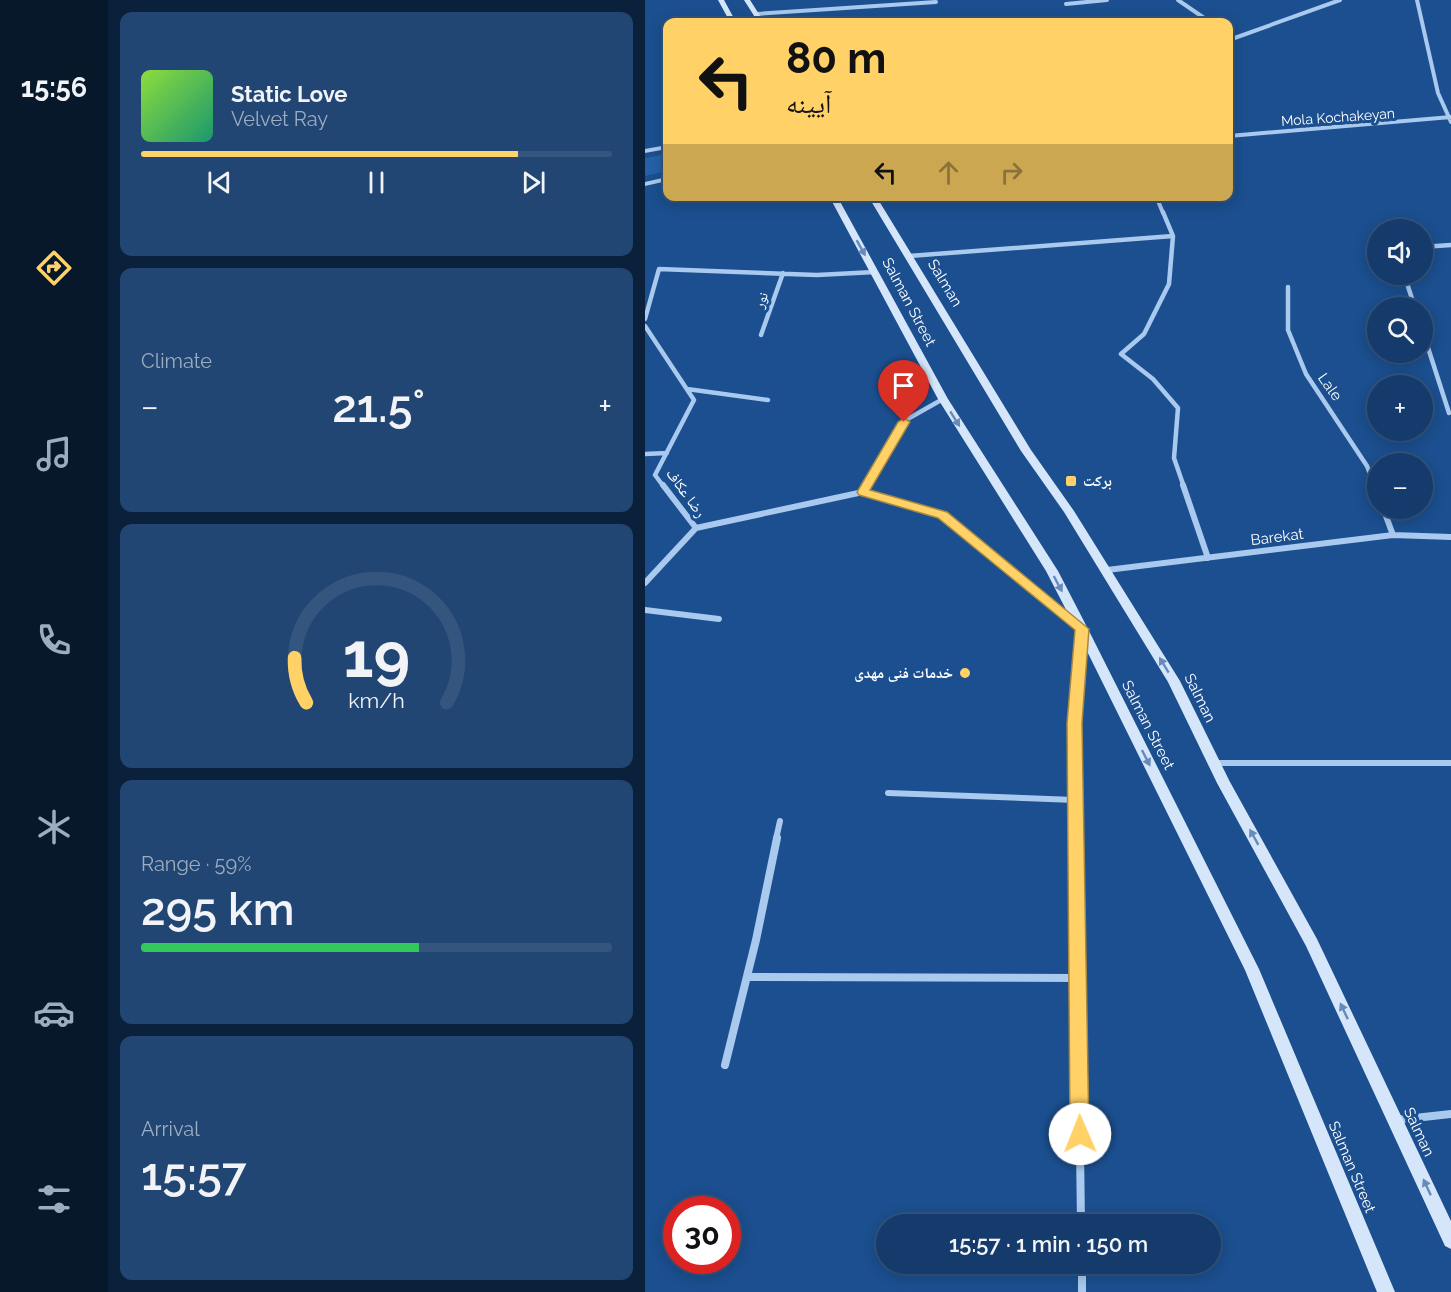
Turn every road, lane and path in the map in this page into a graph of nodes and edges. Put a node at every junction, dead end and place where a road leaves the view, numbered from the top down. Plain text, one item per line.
1 (721, 0) edge
2 (747, 0) edge
3 (1107, 0) edge
4 (1178, 0) edge
5 (1340, 0) edge
6 (1417, 0) edge
7 (936, 2) dead end
8 (1066, 4) dead end
9 (756, 14) junction
10 (731, 18) edge
11 (758, 18) edge
12 (1204, 18) edge
13 (1233, 37) edge
14 (1450, 119) edge
15 (1233, 136) edge
16 (663, 148) edge
17 (645, 151) edge
18 (663, 180) edge
19 (645, 184) edge
20 (836, 201) edge
21 (875, 201) edge
22 (1158, 201) edge
23 (1173, 236) junction
24 (1451, 244) edge
25 (1433, 246) edge
26 (909, 256) junction
27 (875, 272) junction
28 (783, 273) junction
29 (1288, 287) dead end
30 (645, 319) edge
31 (645, 326) edge
32 (761, 335) dead end
33 (1433, 363) edge
34 (687, 389) junction
35 (943, 399) junction
36 (768, 400) dead end
37 (1449, 413) dead end
38 (667, 453) junction
39 (645, 454) edge
40 (1367, 466) edge
41 (863, 492) junction
42 (1387, 519) edge
43 (696, 528) junction
44 (1393, 535) junction
45 (1451, 537) edge
46 (1208, 558) junction
47 (1107, 570) junction
48 (645, 584) edge
49 (645, 610) edge
50 (719, 619) dead end
51 (1082, 629) junction
52 (1214, 763) junction
53 (1451, 764) edge
54 (888, 793) dead end
55 (1075, 800) junction
56 (780, 821) dead end
57 (747, 977) junction
58 (1077, 978) junction
59 (725, 1065) dead end
60 (1451, 1114) edge
61 (1395, 1120) junction
62 (1081, 1214) edge
63 (1451, 1240) edge
64 (1081, 1274) edge
65 (1082, 1292) edge
66 (1386, 1292) edge

1 - 10 main road
2 - 9 main road
3 - 8 street
4 - 12 street
5 - 13 street
6 - 14 street
7 - 9 street
9 - 11 main road
14 - 15 street, Mola Kochakeyan
16 - 17 street
18 - 19 street
20 -> 27 main road, Salman Street
21 - 26 main road, Salman
22 - 23 street
23 - 26 street
23 - 46 street
24 - 25 street
26 - 47 main road, Salman
27 - 28 street
27 - 35 main road, Salman Street
28 - 30 street
28 - 32 street, نور
29 - 40 street, Lale
31 - 34 street
33 - 37 street
34 - 36 street
34 - 38 street, رضا عکاف
35 - 41 street
35 -> 51 main road, Salman Street
38 - 39 street
38 - 43 street, رضا عکاف
41 - 43 street, رضا عکاف
41 - 51 street
42 - 44 street
43 - 48 street
44 - 45 street, Barekat
44 - 46 street, Barekat
46 - 47 street, Barekat
52 -> 47 main road, Salman
49 - 50 street
51 - 55 street
51 -> 66 main road, Salman Street
52 - 53 street
61 -> 52 main road, Salman
54 - 55 street
55 - 58 street
56 - 57 street
57 - 58 street
57 - 59 street
58 - 62 street
60 - 61 street
63 -> 61 main road, Salman
64 - 65 street

